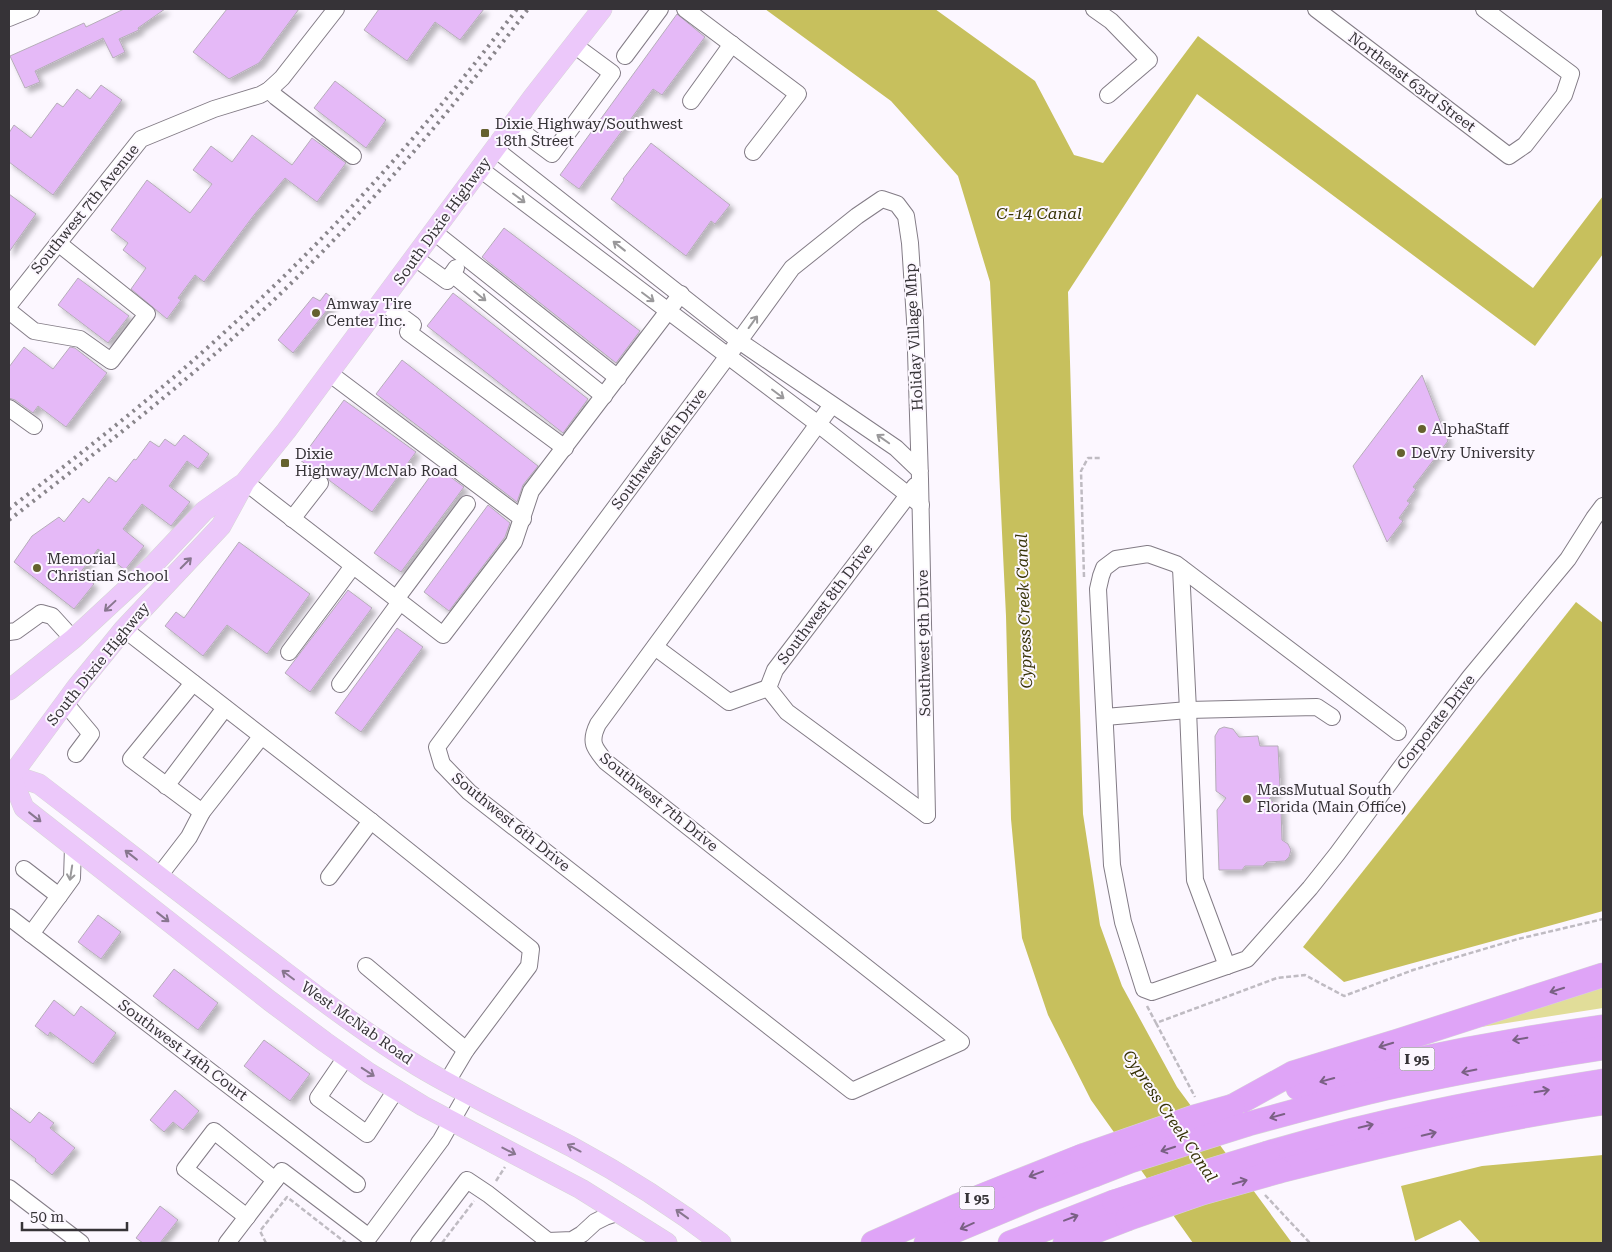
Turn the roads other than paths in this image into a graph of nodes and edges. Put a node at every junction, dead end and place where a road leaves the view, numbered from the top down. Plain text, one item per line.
1 (30, 9) edge
2 (336, 9) edge
3 (602, 9) edge
4 (660, 9) edge
5 (685, 9) edge
6 (1094, 9) edge
7 (1316, 9) edge
8 (1484, 9) edge
9 (1116, 15) edge
10 (9, 18) edge
11 (732, 44) junction
12 (574, 45) junction
13 (625, 56) dead end
14 (269, 90) junction
15 (1108, 95) dead end
16 (690, 101) dead end
17 (513, 125) junction
18 (495, 149) junction
19 (753, 152) dead end
20 (353, 156) dead end
21 (480, 169) junction
22 (434, 232) junction
23 (58, 244) junction
24 (465, 257) junction
25 (415, 258) junction
26 (452, 274) junction
27 (681, 294) junction
28 (382, 302) junction
29 (522, 302) junction
30 (9, 305) edge
31 (9, 311) edge
32 (668, 312) junction
33 (508, 319) junction
34 (739, 341) junction
35 (728, 357) junction
36 (329, 373) junction
37 (618, 378) junction
38 (604, 396) junction
39 (832, 404) junction
40 (9, 408) edge
41 (818, 424) junction
42 (34, 426) dead end
43 (565, 448) junction
44 (920, 475) junction
45 (245, 482) junction
46 (320, 483) dead end
47 (915, 499) junction
48 (467, 504) dead end
49 (1603, 506) edge
50 (292, 519) junction
51 (523, 519) junction
52 (353, 566) junction
53 (1181, 568) junction
54 (398, 600) junction
55 (124, 629) junction
56 (9, 632) edge
57 (73, 639) junction
58 (655, 647) junction
59 (289, 652) dead end
60 (193, 683) junction
61 (340, 684) dead end
62 (768, 688) junction
63 (9, 690) edge
64 (1342, 690) junction
65 (65, 703) junction
66 (226, 708) junction
67 (1188, 710) junction
68 (1104, 716) junction
69 (1398, 732) dead end
70 (261, 737) junction
71 (76, 754) dead end
72 (10, 776) edge
73 (166, 786) junction
74 (202, 812) junction
75 (371, 822) junction
76 (73, 847) junction
77 (24, 869) dead end
78 (159, 876) junction
79 (329, 877) dead end
80 (60, 896) junction
81 (9, 916) edge
82 (31, 934) junction
83 (366, 966) dead end
84 (1227, 966) junction
85 (1603, 975) edge
86 (1603, 1027) edge
87 (961, 1042) joint
88 (1603, 1048) edge
89 (466, 1050) junction
90 (346, 1057) junction
91 (1603, 1081) edge
92 (447, 1082) junction
93 (396, 1090) junction
94 (467, 1094) junction
95 (1603, 1103) edge
96 (1233, 1106) junction
97 (452, 1122) junction
98 (1274, 1162) junction
99 (1088, 1166) junction
100 (275, 1180) junction
101 (357, 1184) dead end
102 (9, 1188) edge
103 (1120, 1210) junction
104 (620, 1212) junction
105 (246, 1217) junction
106 (372, 1240) edge
107 (230, 1242) edge
108 (547, 1242) edge
109 (81, 1243) edge
110 (419, 1243) edge
111 (667, 1243) edge
112 (721, 1243) edge
113 (873, 1243) edge
114 (926, 1243) edge
115 (1010, 1243) edge
116 (1065, 1243) edge

1 - 10 street
2 - 14 street, Southwest 7th Avenue
3 - 12 main road, South Dixie Highway
4 - 13 street
5 - 11 street
6 - 9 street
7 - 8 street, Northeast 63rd Street
9 - 15 street
11 - 16 street
11 - 19 street
12 - 17 main road, South Dixie Highway
12 - 17 street
14 - 20 street
14 - 23 street, Southwest 7th Avenue
17 - 18 main road, South Dixie Highway
18 - 21 main road, South Dixie Highway
27 -> 18 street
21 - 22 main road, South Dixie Highway
21 -> 32 street
22 - 24 street
22 - 25 main road, South Dixie Highway
23 - 30 street, Southwest 7th Avenue
23 - 31 street
24 - 26 street
24 - 29 street
25 - 26 street
25 - 28 main road, South Dixie Highway
26 -> 33 street
27 - 32 street
27 - 34 street
28 - 36 main road, South Dixie Highway
28 - 43 street
29 - 33 street
29 - 37 street
32 - 35 street
32 - 37 street
33 - 38 street
34 - 35 street, Southwest 6th Drive
34 - 39 street
34 -> 44 street, Holiday Village Mhp
35 -> 41 street
35 - 87 street, Southwest 6th Drive
36 - 45 main road, South Dixie Highway
36 - 51 street
37 - 38 street
38 - 43 street
39 - 41 street, Southwest 7th Drive
44 -> 39 street
40 - 42 street
41 - 47 street
41 - 58 street, Southwest 7th Drive
43 - 51 street
44 - 47 street, Southwest 9th Drive
45 - 50 street
55 -> 45 main road, South Dixie Highway
45 -> 57 main road, South Dixie Highway
46 - 50 street
47 - 62 street, Southwest 8th Drive
47 - 62 street, Southwest 9th Drive
48 - 54 street
49 - 84 street, Corporate Drive
50 - 52 street
51 - 54 street
52 - 54 street
52 - 59 street
53 - 64 street
53 - 67 street
53 - 68 street
54 - 61 street
55 - 60 street
55 - 65 main road, South Dixie Highway
56 - 57 street
57 - 63 main road, South Dixie Highway
58 - 62 street
58 - 87 street, Southwest 7th Drive
60 - 66 street
60 - 73 street
64 - 67 street
64 - 69 street
65 - 71 street
65 - 72 main road, South Dixie Highway
66 - 70 street
66 - 73 street
67 - 68 street
67 - 84 street
68 - 84 street
70 - 74 street
70 - 75 street
72 -> 76 main road
78 -> 72 main road, West McNab Road
73 - 74 street
74 - 78 street
75 - 79 street
75 - 89 street
76 -> 80 street
76 -> 90 main road
77 - 80 street
92 -> 78 main road, West McNab Road
80 - 82 street
81 - 82 street, Southwest 14th Court
82 - 101 street, Southwest 14th Court
83 - 89 street
85 -> 96 highway
86 -> 96 highway, I 95
88 -> 99 highway, bridge
89 - 92 street
90 -> 93 main road
90 - 93 street
98 -> 91 highway
92 - 94 main road, West McNab Road
93 - 97 main road
94 - 97 street
112 -> 94 main road, West McNab Road
98 -> 95 highway
96 - 99 highway, I 95, bridge
97 -> 104 main road
97 - 106 street
103 -> 98 highway, bridge
99 -> 113 highway, I 95
99 -> 114 highway
100 - 105 street
100 - 105 street
100 - 106 street
102 - 109 street
115 -> 103 highway
103 - 116 highway
104 - 108 street
104 - 111 main road
105 - 107 street
108 - 110 street

